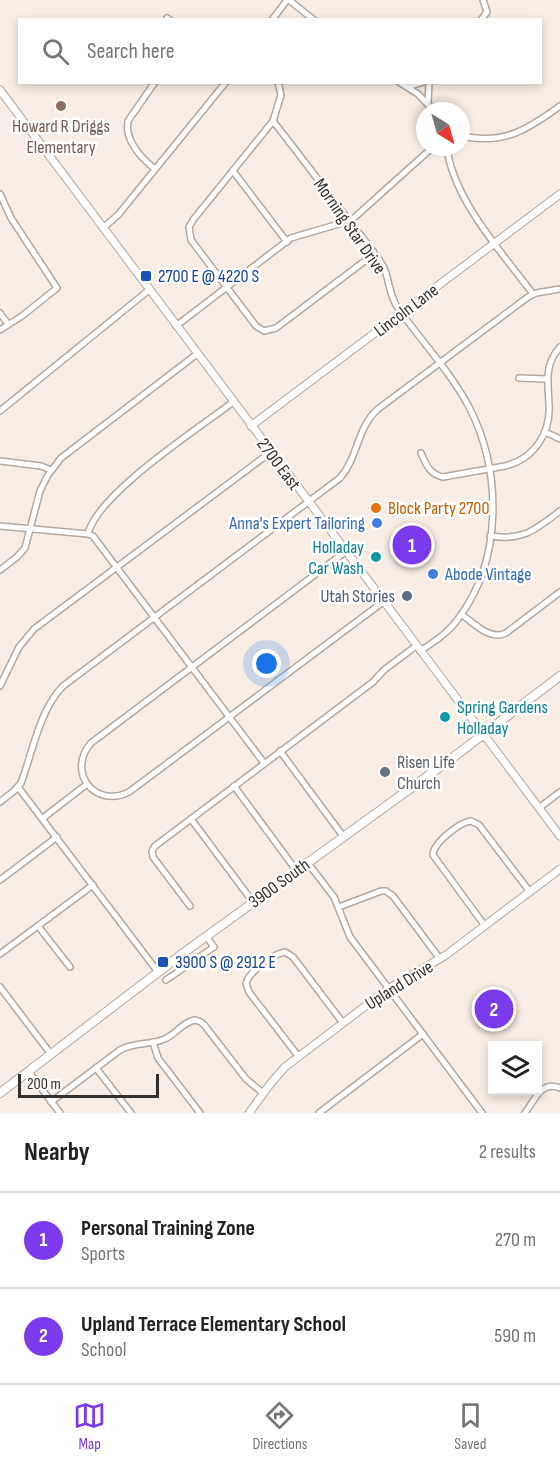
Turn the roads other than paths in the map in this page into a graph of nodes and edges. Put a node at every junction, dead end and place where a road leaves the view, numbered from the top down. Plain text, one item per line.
1 (288, 0) edge
2 (483, 0) edge
3 (274, 18) edge
4 (311, 18) edge
5 (482, 18) edge
6 (154, 84) edge
7 (224, 84) edge
8 (278, 84) edge
9 (403, 84) edge
10 (417, 84) edge
11 (429, 84) edge
12 (408, 87) junction
13 (0, 90) edge
14 (427, 102) edge
15 (428, 102) edge
16 (560, 106) edge
17 (273, 121) junction
18 (470, 137) edge
19 (423, 156) edge
20 (448, 156) edge
21 (155, 170) junction
22 (233, 171) junction
23 (0, 194) edge
24 (560, 194) edge
25 (349, 221) junction
26 (103, 228) junction
27 (287, 242) junction
28 (495, 243) junction
29 (374, 254) junction
30 (227, 287) junction
31 (560, 289) edge
32 (149, 290) junction
33 (533, 294) junction
34 (0, 313) edge
35 (402, 313) junction
36 (8, 324) junction
37 (176, 326) junction
38 (0, 330) edge
39 (560, 347) edge
40 (197, 354) junction
41 (440, 363) junction
42 (519, 378) dead end
43 (546, 379) junction
44 (233, 402) junction
45 (0, 411) edge
46 (251, 426) junction
47 (545, 432) junction
48 (560, 440) edge
49 (270, 452) junction
50 (421, 453) dead end
51 (0, 461) edge
52 (490, 469) junction
53 (51, 470) junction
54 (308, 502) junction
55 (560, 511) edge
56 (0, 526) edge
57 (30, 529) junction
58 (88, 534) junction
59 (490, 536) junction
60 (345, 552) junction
61 (117, 567) junction
62 (0, 570) edge
63 (560, 592) edge
64 (383, 602) junction
65 (462, 615) junction
66 (155, 617) junction
67 (418, 649) junction
68 (192, 667) junction
69 (560, 676) edge
70 (0, 686) edge
71 (229, 717) junction
72 (482, 734) junction
73 (280, 751) junction
74 (264, 763) junction
75 (87, 784) junction
76 (234, 786) junction
77 (18, 787) junction
78 (560, 792) edge
79 (0, 802) edge
80 (539, 808) junction
81 (43, 818) junction
82 (191, 819) junction
83 (343, 836) junction
84 (560, 836) edge
85 (57, 837) junction
86 (308, 862) junction
87 (560, 869) edge
88 (296, 870) junction
89 (0, 880) edge
90 (93, 885) junction
91 (530, 892) junction
92 (253, 902) junction
93 (190, 906) dead end
94 (339, 907) junction
95 (38, 926) junction
96 (485, 926) junction
97 (206, 936) junction
98 (0, 954) edge
99 (440, 959) junction
100 (69, 967) dead end
101 (158, 972) junction
102 (166, 980) dead end
103 (0, 987) edge
104 (388, 989) junction
105 (343, 1023) junction
106 (423, 1034) junction
107 (153, 1042) junction
108 (50, 1053) junction
109 (298, 1056) junction
110 (96, 1068) junction
111 (28, 1071) junction
112 (560, 1088) edge
113 (1, 1090) edge
114 (263, 1093) junction
115 (51, 1102) junction
116 (60, 1113) edge
117 (131, 1113) edge
118 (200, 1113) edge
119 (249, 1113) edge
120 (319, 1113) edge
121 (482, 1113) edge
122 (525, 1113) edge

1 - 3 street
1 - 4 street
2 - 5 street
6 - 21 street
7 - 21 street
8 - 17 street
9 - 12 street
10 - 12 street
11 - 15 street
12 - 14 street
13 - 26 street, 2700 East
16 - 18 street
17 - 22 street
17 - 25 street, Morning Star Drive
19 - 25 street
20 - 28 street
21 - 26 street
22 - 27 street
22 - 30 street
23 - 36 street
24 - 28 street, Lincoln Lane
25 - 27 street
25 - 29 street, Morning Star Drive
26 - 32 street, 2700 East
27 - 30 street
28 - 33 street
28 - 35 street, Lincoln Lane
29 - 30 street
29 - 35 street, Morning Star Drive
30 - 37 street
31 - 33 street
32 - 37 street, 2700 East
32 - 45 street
33 - 41 street
34 - 36 street
35 - 41 street, Morning Star Drive
35 - 46 street, Lincoln Lane
36 - 38 street
37 - 40 street, 2700 East
39 - 43 street
40 - 44 street, 2700 East
40 - 53 street
41 - 52 street, Morning Star Drive
41 - 54 street
42 - 43 street
43 - 47 street
44 - 46 street, 2700 East
44 - 58 street
46 - 49 street, 2700 East
47 - 48 street
47 - 52 street
49 - 54 street, 2700 East
49 - 61 street
50 - 52 street
51 - 53 street
52 - 59 street, Morning Star Drive
53 - 57 street
54 - 60 street, 2700 East
54 - 66 street
55 - 59 street
56 - 57 street
57 - 58 street
57 - 62 street
58 - 61 street
59 - 65 street, Morning Star Drive
60 - 64 street, 2700 East
60 - 68 street
61 - 66 street
61 - 70 street
63 - 65 street
64 - 67 street, 2700 East
64 - 71 street
65 - 67 street, Morning Star Drive
66 - 68 street
66 - 77 street
67 - 72 street, 2700 East
67 - 73 street, Morning Star Drive
68 - 71 street
68 - 75 street
69 - 72 main road, 3900 South
71 - 74 street
71 - 75 street
72 - 80 street, 2700 East
72 - 83 main road, 3900 South
73 - 74 street, Morning Star Drive
73 - 83 street
74 - 76 street, Morning Star Drive
75 - 81 street
76 - 82 street, Morning Star Drive
76 - 88 street
77 - 79 street
77 - 81 street
78 - 80 street
80 - 84 street, 2700 East
81 - 85 street
82 - 92 street
82 - 93 street, Morning Star Drive
83 - 86 main road, 3900 South
85 - 89 street
85 - 90 street
86 - 88 main road, 3900 South
86 - 94 street
87 - 91 street, Upland Drive
88 - 92 main road, 3900 South
90 - 95 street
90 - 101 street
91 - 96 street, Upland Drive
91 - 96 street
92 - 97 main road, 3900 South
94 - 99 street
94 - 104 street
95 - 98 street
95 - 100 street
96 - 99 street, Upland Drive
97 - 101 main road, 3900 South
97 - 102 street
99 - 104 street, Upland Drive
101 - 108 main road, 3900 South
103 - 108 street
104 - 105 street, Upland Drive
104 - 106 street
105 - 109 street, Upland Drive
105 - 109 street
106 - 120 street
106 - 121 street
107 - 110 street
107 - 114 street
107 - 118 street
108 - 111 main road, 3900 South
109 - 114 street, Upland Drive
110 - 115 street
110 - 117 street
111 - 113 main road, 3900 South
111 - 115 street
112 - 122 street
114 - 119 street, Upland Drive
115 - 116 street

